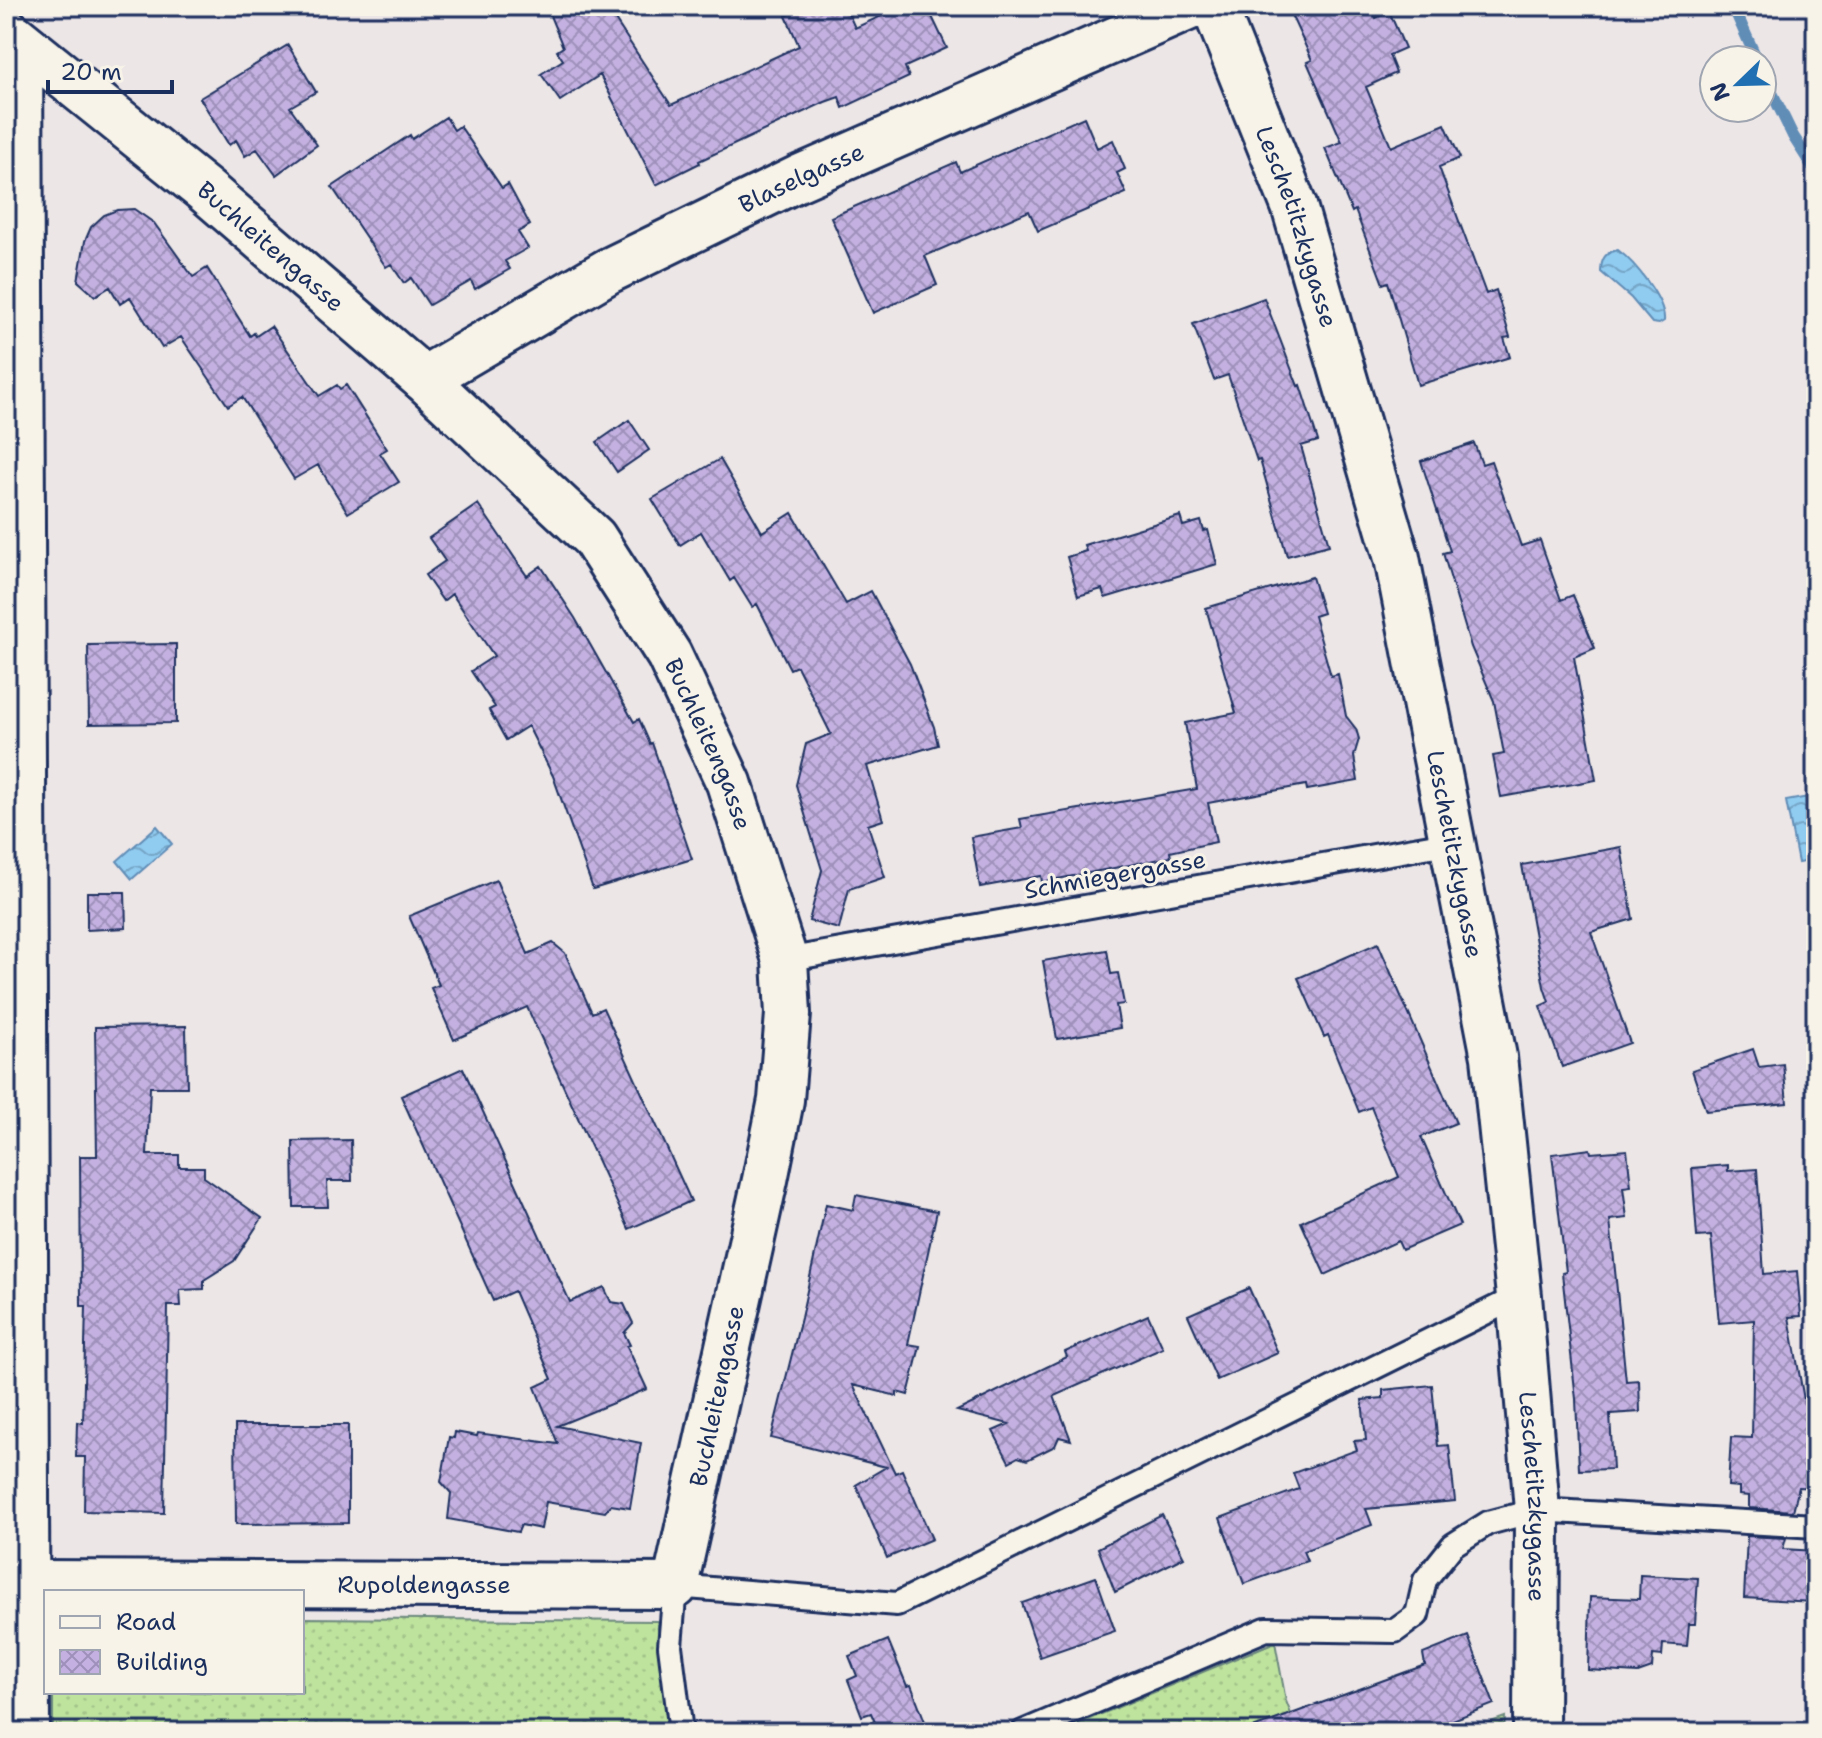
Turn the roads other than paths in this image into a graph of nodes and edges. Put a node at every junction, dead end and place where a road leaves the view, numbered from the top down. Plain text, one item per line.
1 (1192, 6) edge
2 (1214, 6) edge
3 (13, 37) edge
4 (424, 379) junction
5 (1453, 842) junction
6 (785, 960) junction
7 (14, 989) edge
8 (1519, 1296) junction
9 (1537, 1510) junction
10 (1816, 1526) edge
11 (28, 1583) junction
12 (675, 1586) junction
13 (27, 1732) edge
14 (681, 1732) edge
15 (1023, 1732) edge
16 (1536, 1732) edge

1 - 4 street, Blaselgasse
2 - 5 street, Leschetitzkygasse
3 - 4 street, Buchleitengasse
3 - 7 street
4 - 6 street, Buchleitengasse
5 - 6 lane, Schmiegergasse
5 - 8 street, Leschetitzkygasse
6 - 12 street, Buchleitengasse
7 - 11 street
8 - 9 street, Leschetitzkygasse
8 - 12 lane
9 - 10 lane
9 - 15 lane
9 - 16 street, Leschetitzkygasse
11 - 12 street, Rupoldengasse
11 - 13 street
12 - 14 lane, Buchleitengasse

